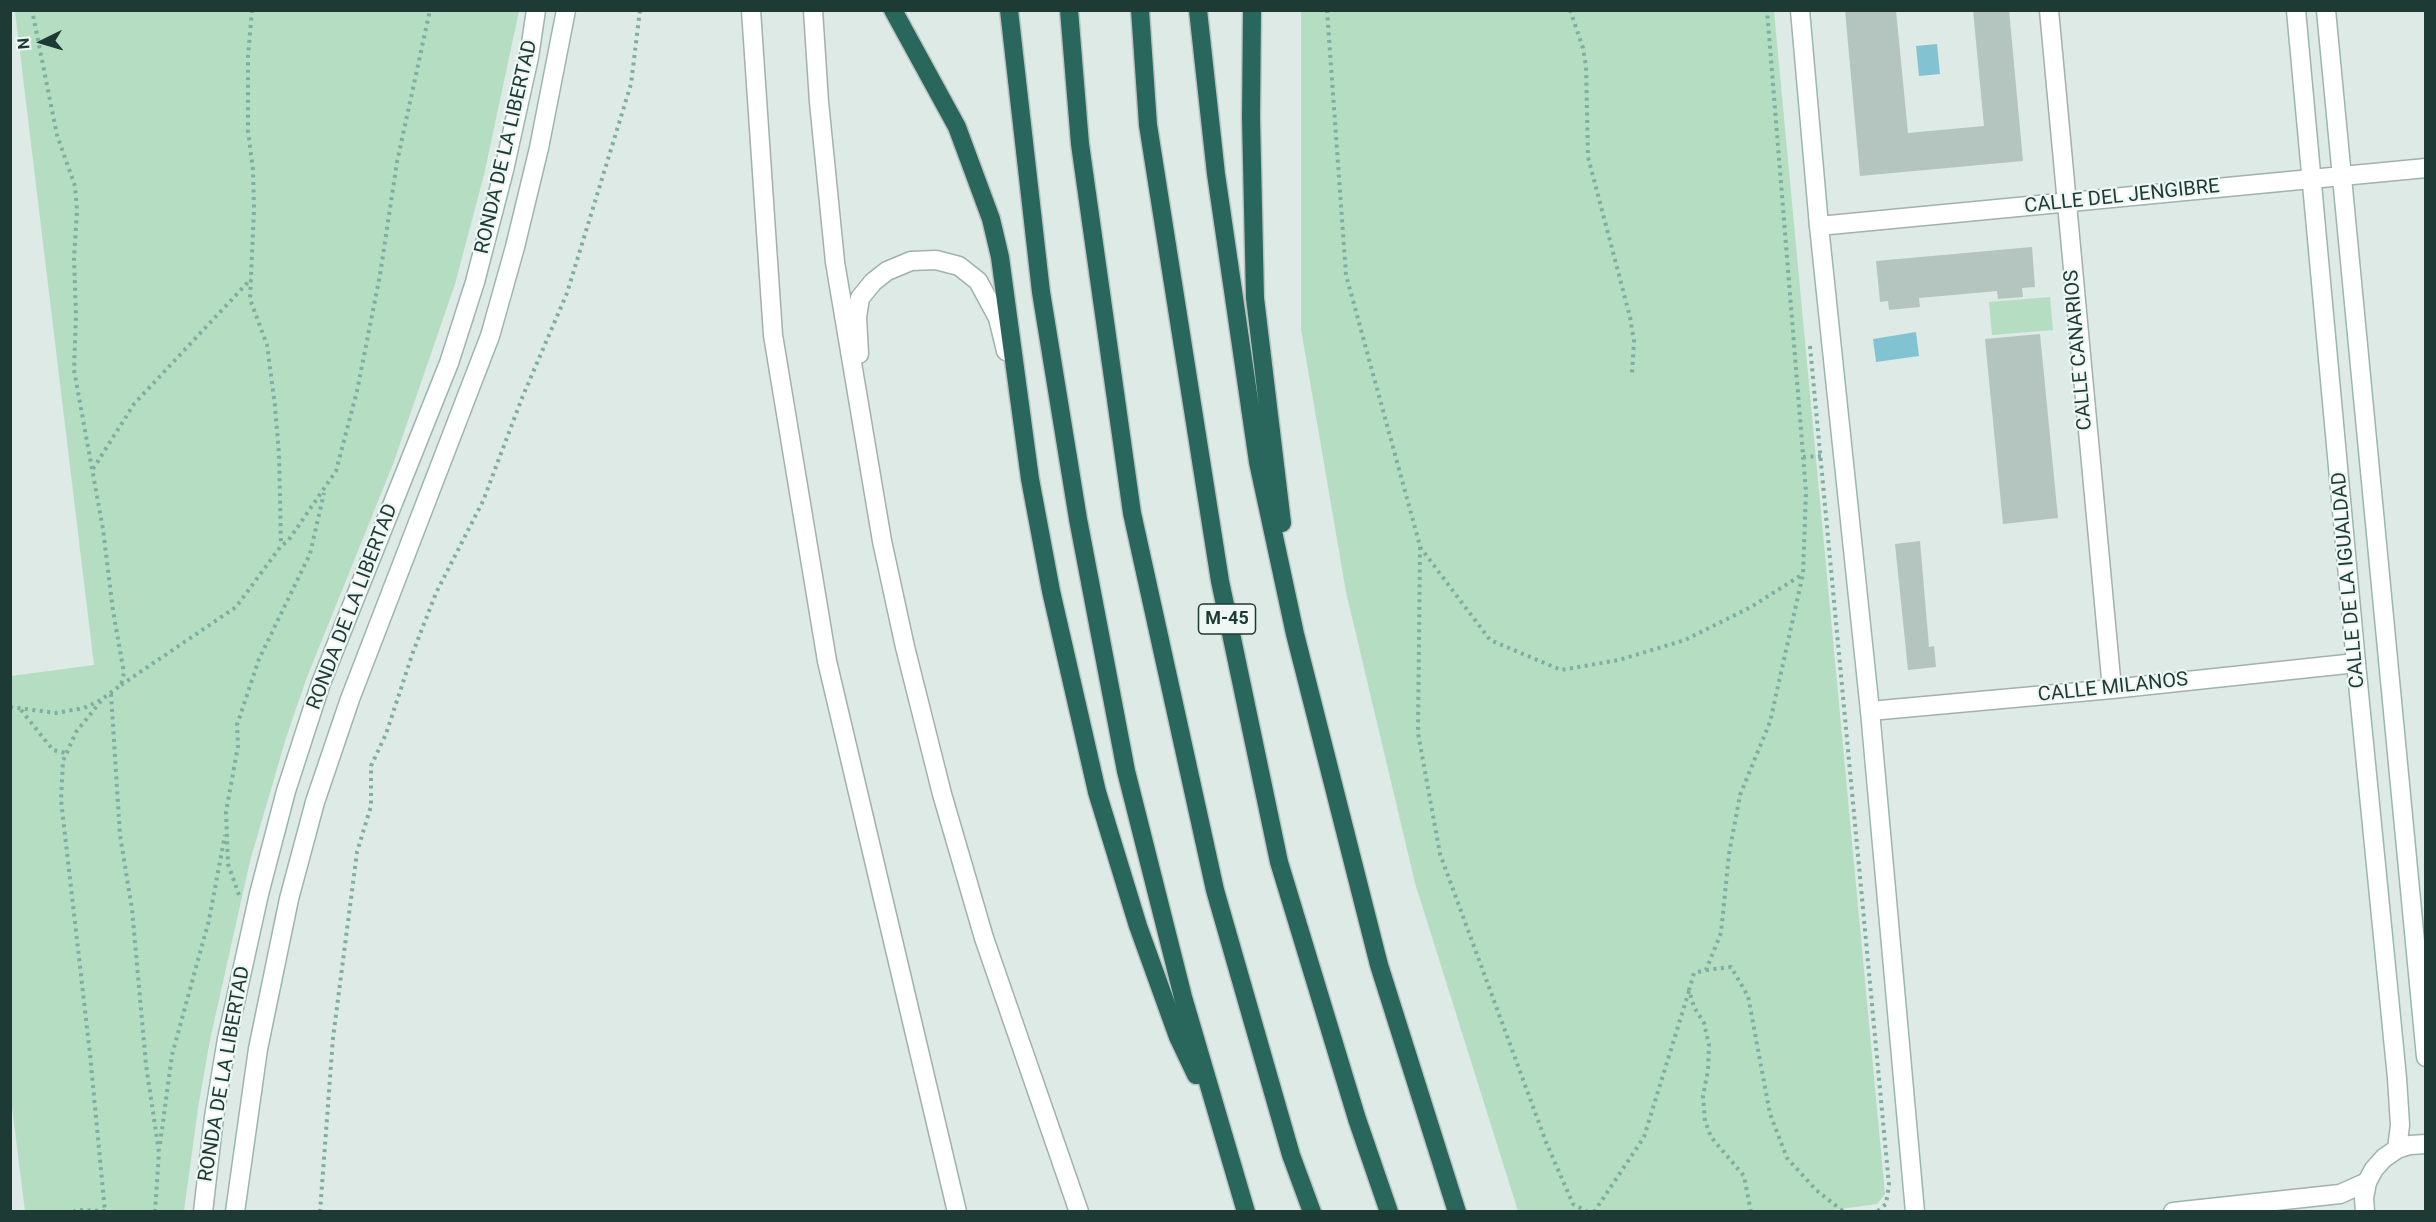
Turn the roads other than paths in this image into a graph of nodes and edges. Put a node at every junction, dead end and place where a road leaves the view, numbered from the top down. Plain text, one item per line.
1 (536, 10) edge
2 (566, 10) edge
3 (751, 10) edge
4 (813, 10) edge
5 (893, 10) edge
6 (1009, 10) edge
7 (1069, 10) edge
8 (1140, 10) edge
9 (1198, 10) edge
10 (1252, 10) edge
11 (1800, 10) edge
12 (2049, 10) edge
13 (2296, 10) edge
14 (2326, 10) edge
15 (2426, 168) edge
16 (2342, 176) junction
17 (2312, 179) junction
18 (2066, 203) junction
19 (1819, 226) junction
20 (1017, 392) junction
21 (867, 442) junction
22 (1295, 634) junction
23 (2356, 663) junction
24 (2112, 689) junction
25 (1870, 711) junction
26 (2426, 1058) edge
27 (1223, 1134) junction
28 (2426, 1144) edge
29 (2397, 1149) junction
30 (2367, 1182) junction
31 (203, 1212) edge
32 (235, 1212) edge
33 (957, 1212) edge
34 (1079, 1212) edge
35 (1246, 1212) edge
36 (1312, 1212) edge
37 (1389, 1212) edge
38 (1456, 1212) edge
39 (1915, 1212) edge
40 (2173, 1212) edge
41 (2365, 1212) edge

1 - 31 street, RONDA DE LA LIBERTAD
2 - 32 street, RONDA DE LA LIBERTAD
3 - 33 street
4 - 21 street
5 - 20 highway
6 - 27 highway
7 - 36 highway
8 - 37 highway, M-45
9 - 22 highway
10 - 22 highway
11 - 19 street
12 - 18 street, CALLE CANARIOS
13 - 17 street, CALLE DE LA IGUALDAD
14 - 16 street, CALLE DE LA IGUALDAD
15 - 16 street, CALLE DEL JENGIBRE
16 - 17 street, CALLE DEL JENGIBRE
16 - 26 street, CALLE DE LA IGUALDAD
17 - 18 street, CALLE DEL JENGIBRE
17 - 23 street, CALLE DE LA IGUALDAD
18 - 19 street, CALLE DEL JENGIBRE
18 - 24 street, CALLE CANARIOS
19 - 25 street
20 - 21 street
20 - 27 highway
21 - 34 street
22 - 38 highway
23 - 24 street, CALLE MILANOS
23 - 29 street, CALLE DE LA IGUALDAD
24 - 25 street, CALLE MILANOS
25 - 39 street
27 - 35 highway
28 - 29 street
29 - 30 street
30 - 40 street
30 - 41 street

